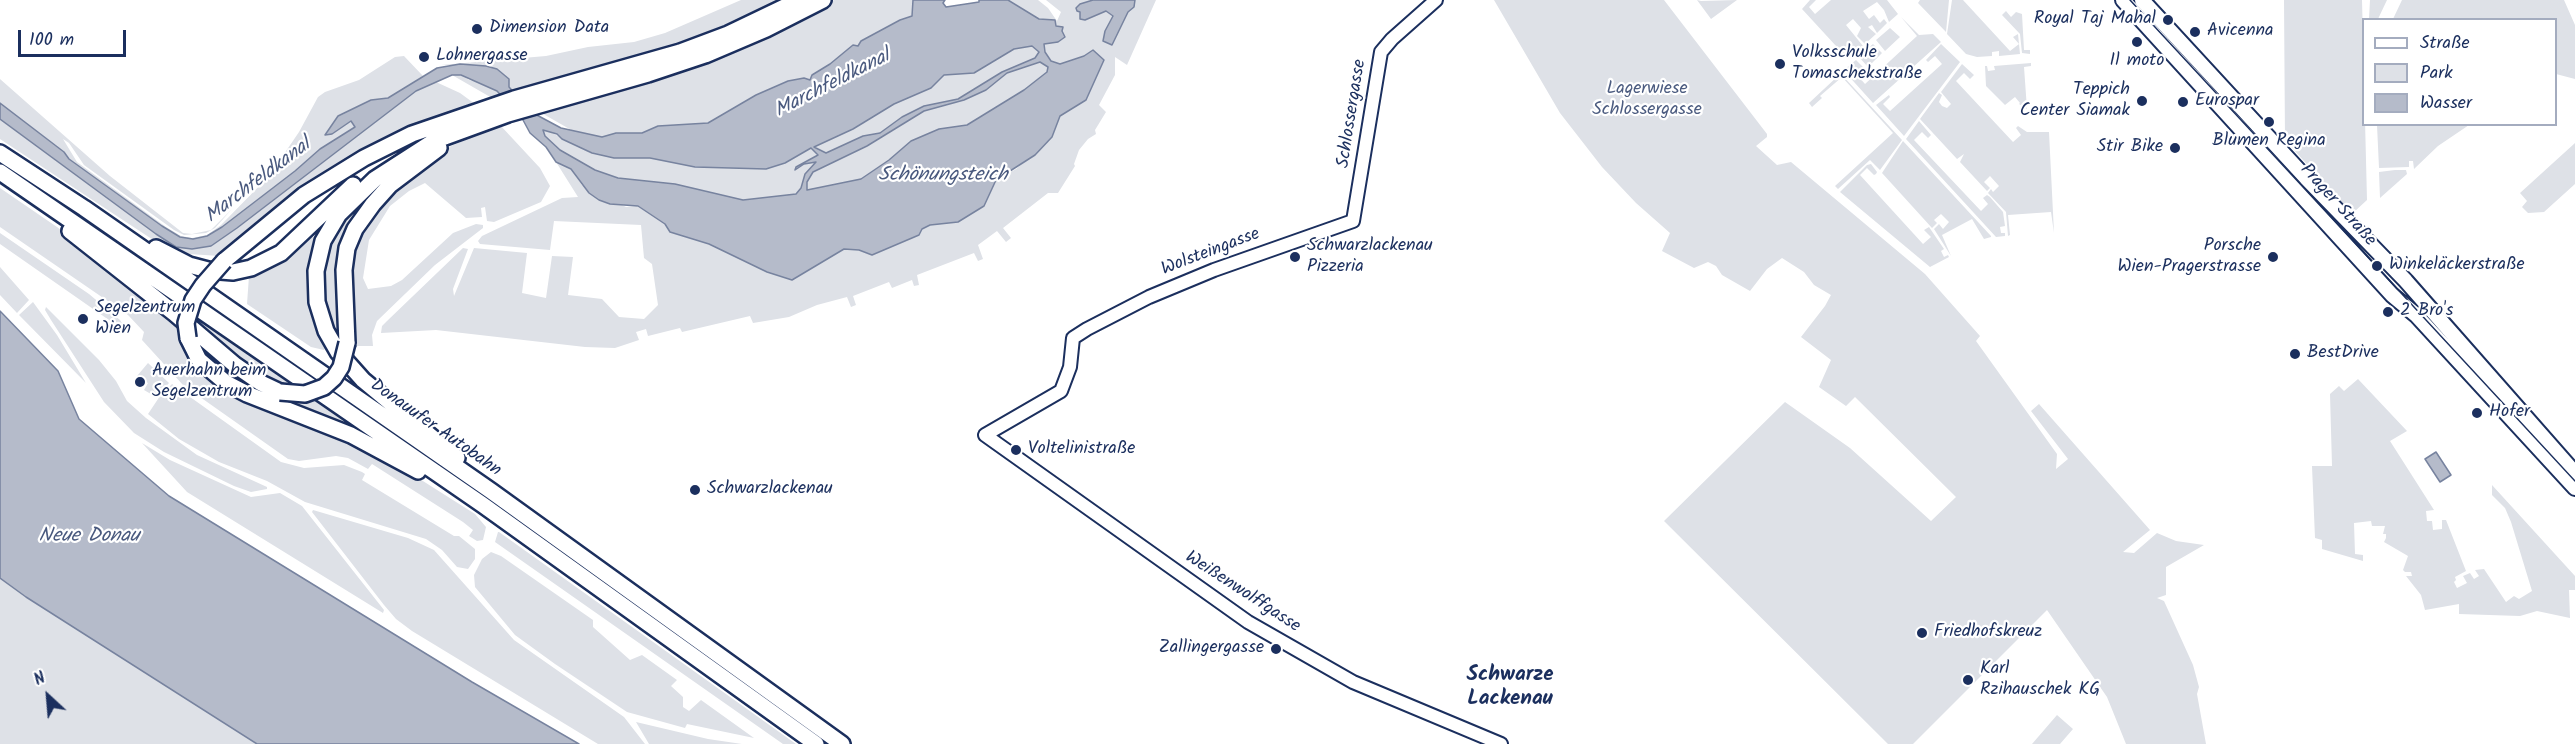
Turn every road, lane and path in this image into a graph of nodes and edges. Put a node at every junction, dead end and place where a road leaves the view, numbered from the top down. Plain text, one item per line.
1 (799, 0) edge
2 (823, 0) edge
3 (1436, 0) edge
4 (2123, 0) edge
5 (2142, 0) edge
6 (529, 101) junction
7 (485, 115) junction
8 (448, 122) junction
9 (473, 127) junction
10 (0, 153) edge
11 (0, 172) edge
12 (32, 193) junction
13 (100, 219) junction
14 (1353, 221) joint
15 (2351, 225) junction
16 (2338, 235) junction
17 (985, 435) joint
18 (2575, 473) edge
19 (2575, 488) edge
20 (491, 491) junction
21 (483, 505) junction
22 (816, 744) edge
23 (842, 744) edge
24 (1501, 744) edge

1 - 6 highway
2 - 6 highway
3 - 14 street, Schlossergasse
4 - 16 main road, Prager Straße
5 - 15 main road, Prager Straße
6 - 7 highway
7 - 8 highway
7 - 9 highway
8 - 13 highway
8 - 21 highway, bridge
9 - 12 highway, bridge
9 - 20 highway
10 - 13 highway, Donauufer Autobahn
11 - 12 highway, Donauufer Autobahn
12 - 21 highway, Donauufer Autobahn
13 - 20 highway, Donauufer Autobahn
14 - 17 street, Wolsteingasse
15 - 16 main road
15 - 18 main road, Prager Straße
16 - 19 main road, Prager Straße
17 - 24 street, Weißenwolffgasse
20 - 23 highway, Donauufer Autobahn
21 - 22 highway, Donauufer Autobahn

